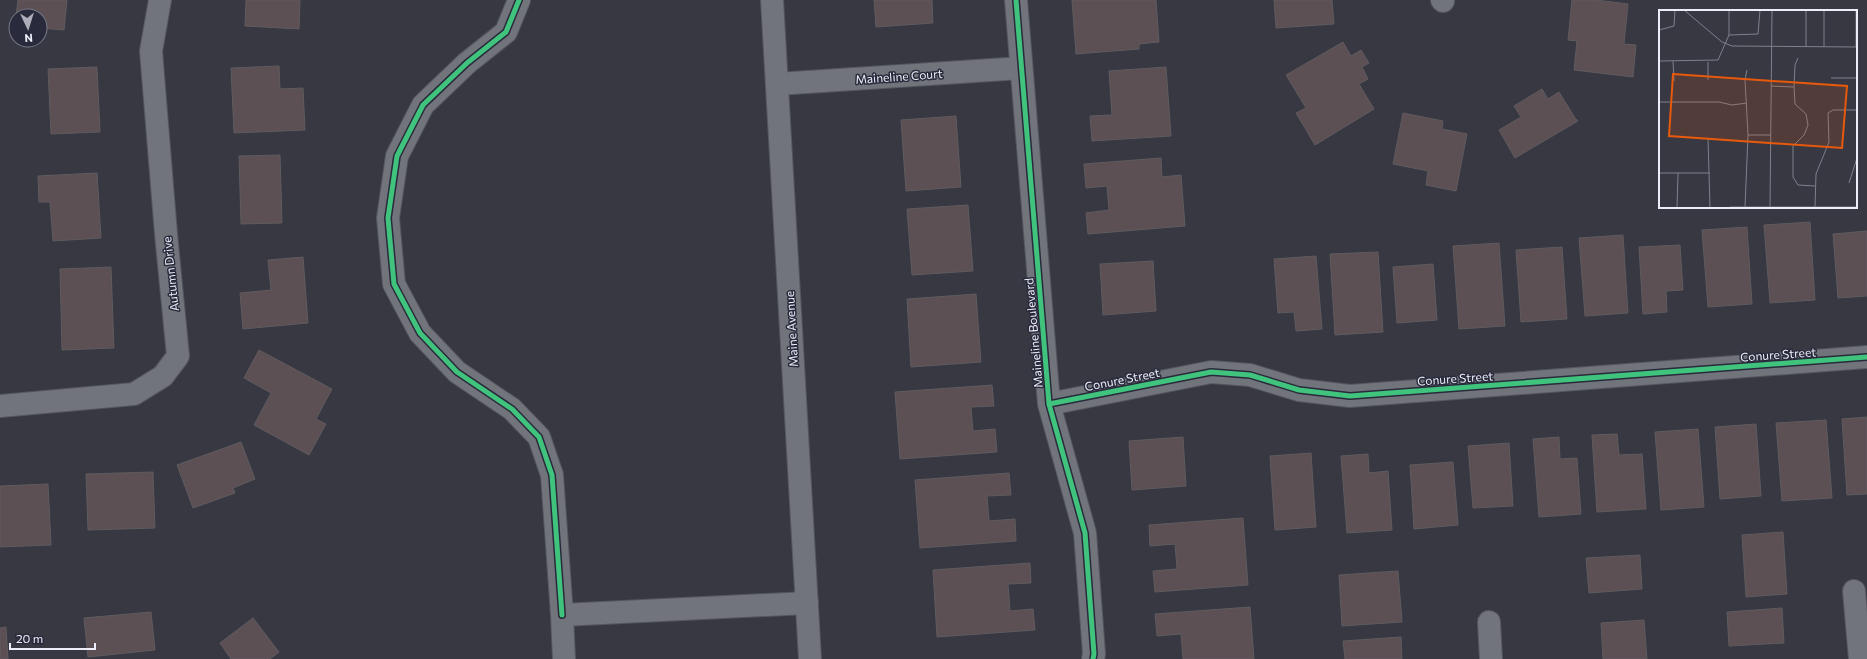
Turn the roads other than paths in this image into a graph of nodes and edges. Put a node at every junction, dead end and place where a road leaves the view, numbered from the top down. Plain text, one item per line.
1 (160, 0) edge
2 (520, 0) edge
3 (772, 0) edge
4 (1016, 0) edge
5 (1021, 68) junction
6 (777, 84) junction
7 (1867, 357) edge
8 (1049, 404) junction
9 (0, 406) edge
10 (1854, 591) dead end
11 (806, 603) junction
12 (562, 616) junction
13 (1489, 622) dead end
14 (564, 659) edge
15 (810, 659) edge
16 (1093, 659) edge
17 (1491, 659) edge
18 (1860, 659) edge

1 - 9 street, Autumn Drive
2 - 12 street
3 - 6 street, Maine Avenue
4 - 5 street, Maineline Boulevard
5 - 6 street, Maineline Court
5 - 8 street, Maineline Boulevard
6 - 11 street, Maine Avenue
7 - 8 street, Conure Street
8 - 16 street, Maineline Boulevard
10 - 18 street
11 - 12 street
11 - 15 street, Maine Avenue
12 - 14 street
13 - 17 street

